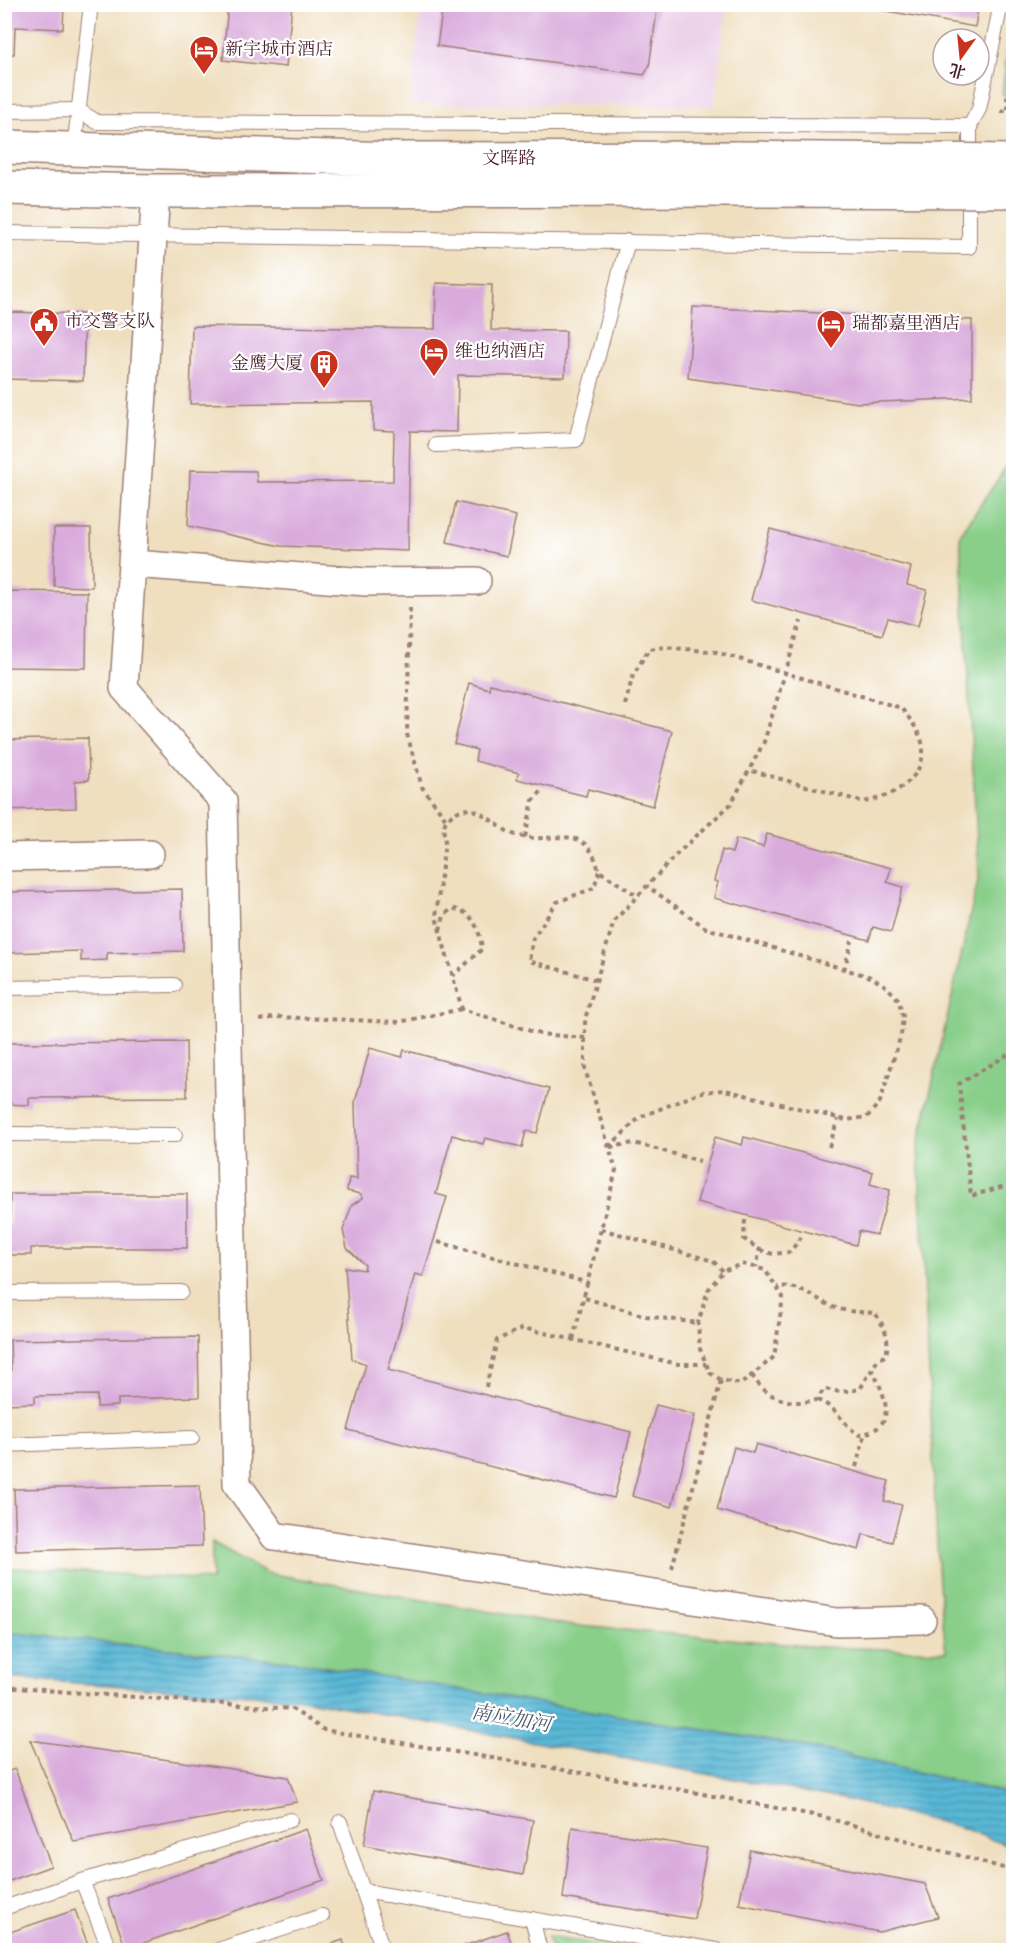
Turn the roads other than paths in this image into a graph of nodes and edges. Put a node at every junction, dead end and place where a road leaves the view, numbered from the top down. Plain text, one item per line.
1 (91, 4) edge
2 (1001, 4) edge
3 (78, 110) junction
4 (4, 111) edge
5 (970, 126) junction
6 (4, 147) edge
7 (74, 149) junction
8 (1014, 161) edge
9 (739, 174) junction
10 (4, 188) edge
11 (156, 191) junction
12 (1014, 191) edge
13 (4, 232) edge
14 (154, 235) junction
15 (628, 242) junction
16 (436, 445) dead end
17 (133, 564) junction
18 (477, 580) dead end
19 (150, 854) dead end
20 (4, 857) edge
21 (174, 985) dead end
22 (4, 988) edge
23 (4, 1134) edge
24 (175, 1135) dead end
25 (181, 1292) dead end
26 (4, 1293) edge
27 (192, 1438) dead end
28 (4, 1445) edge
29 (922, 1620) dead end
30 (290, 1820) dead end
31 (340, 1822) dead end
32 (82, 1881) junction
33 (363, 1891) junction
34 (4, 1908) edge
35 (322, 1916) dead end
36 (532, 1919) junction
37 (111, 1950) edge
38 (218, 1950) edge
39 (383, 1950) edge
40 (540, 1950) edge
41 (716, 1950) edge

1 - 3 lane
2 - 5 lane
3 - 4 lane
3 - 5 lane
3 - 7 lane
5 - 15 lane
6 - 7 main road, 文晖路
7 - 9 main road, 文晖路
8 - 9 main road, 文晖路, bridge
9 - 11 main road, 文晖路
9 - 12 main road, 文晖路, bridge
10 - 11 main road, 文晖路
11 - 14 street
13 - 14 lane
14 - 15 lane
14 - 17 street
15 - 16 lane
17 - 18 street
17 - 29 street
19 - 20 street
21 - 22 lane
23 - 24 lane
25 - 26 lane
27 - 28 lane
30 - 32 lane
31 - 33 lane
32 - 34 lane
32 - 37 lane
33 - 36 lane
33 - 39 lane
35 - 38 lane
36 - 40 lane
36 - 41 lane

